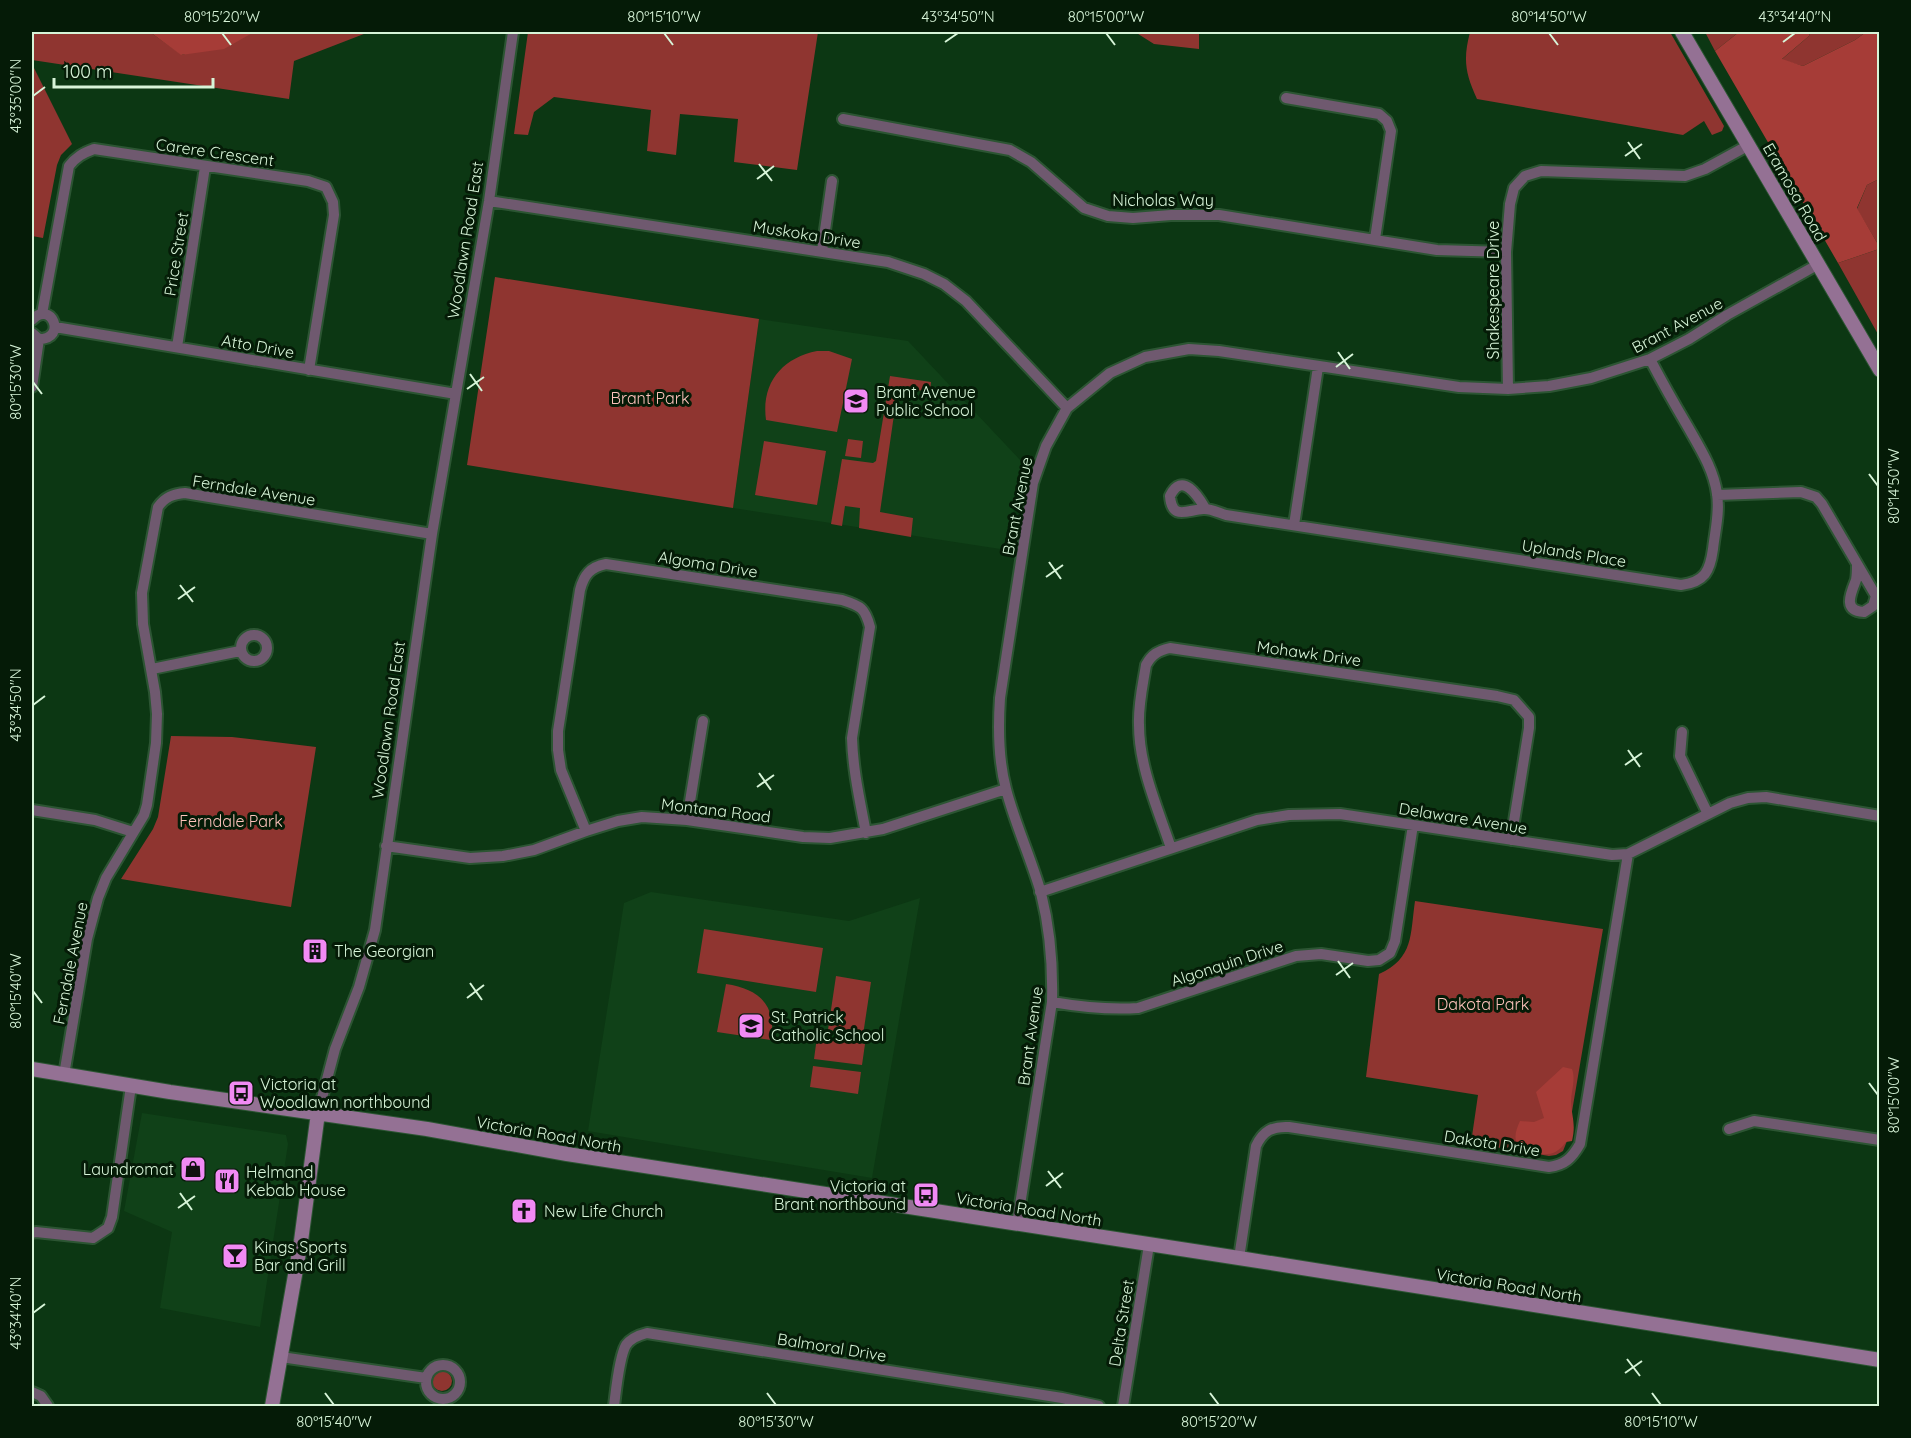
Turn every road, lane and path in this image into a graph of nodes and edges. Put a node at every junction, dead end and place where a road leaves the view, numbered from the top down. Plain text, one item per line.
1 (513, 32) edge
2 (1682, 32) edge
3 (1286, 98) dead end
4 (843, 119) dead end
5 (1749, 145) junction
6 (205, 167) junction
7 (832, 181) dead end
8 (489, 201) junction
9 (1375, 239) junction
10 (822, 251) junction
11 (1506, 252) junction
12 (1817, 265) junction
13 (42, 314) junction
14 (32, 320) edge
15 (55, 327) junction
16 (35, 336) edge
17 (177, 347) junction
18 (1650, 359) junction
19 (1318, 367) junction
20 (309, 370) junction
21 (1880, 370) edge
22 (32, 387) edge
23 (1508, 389) junction
24 (456, 394) junction
25 (1067, 408) junction
26 (1717, 495) junction
27 (1204, 508) dead end
28 (1293, 525) junction
29 (432, 534) junction
30 (1857, 565) dead end
31 (240, 651) dead end
32 (152, 669) junction
33 (703, 721) dead end
34 (1682, 732) dead end
35 (1005, 789) junction
36 (32, 810) edge
37 (1708, 814) junction
38 (1880, 816) edge
39 (687, 820) junction
40 (1413, 825) junction
41 (586, 831) junction
42 (133, 832) junction
43 (866, 833) junction
44 (1511, 840) junction
45 (386, 846) junction
46 (1171, 848) junction
47 (1628, 854) junction
48 (1040, 892) junction
49 (1052, 1002) junction
50 (32, 1069) edge
51 (64, 1075) junction
52 (131, 1086) junction
53 (318, 1113) junction
54 (1729, 1129) dead end
55 (1880, 1140) edge
56 (1017, 1224) junction
57 (32, 1233) edge
58 (1149, 1245) junction
59 (1239, 1258) junction
60 (281, 1357) junction
61 (1880, 1360) edge
62 (426, 1378) dead end
63 (32, 1392) edge
64 (48, 1407) edge
65 (272, 1407) edge
66 (614, 1407) edge
67 (1099, 1407) edge
68 (1123, 1407) edge

1 - 8 street, Woodlawn Road East
2 - 5 main road, Eramosa Road
3 - 9 street
4 - 9 street, Nicholas Way
5 - 11 street, Shakespeare Drive
5 - 12 main road, Eramosa Road
6 - 13 street, Carere Crescent
6 - 17 street, Price Street
6 - 20 street, Carere Crescent
7 - 10 street
8 - 10 street, Muskoka Drive
8 - 24 street, Woodlawn Road East
9 - 11 street, Nicholas Way
10 - 25 street, Muskoka Drive
11 - 23 street, Shakespeare Drive
12 - 18 street, Brant Avenue
12 - 21 main road, Eramosa Road
13 - 14 street
13 - 15 street
15 - 16 street
15 - 17 street, Atto Drive
16 - 22 street
17 - 20 street, Atto Drive
18 - 23 street, Brant Avenue
18 - 26 street, Uplands Place
19 - 23 street, Brant Avenue
19 - 25 street, Brant Avenue
19 - 28 street
20 - 24 street, Atto Drive
24 - 29 street, Woodlawn Road East
25 - 35 street, Brant Avenue
26 - 28 street, Uplands Place
26 - 30 street
27 - 28 street, Uplands Place
29 - 32 street, Ferndale Avenue
29 - 45 street, Woodlawn Road East
31 - 32 street
32 - 42 street, Ferndale Avenue
33 - 39 street
34 - 37 street
35 - 43 street, Montana Road
35 - 48 street, Brant Avenue
36 - 42 street
37 - 38 street, Delaware Avenue
37 - 47 street, Delaware Avenue
39 - 41 street, Montana Road
39 - 43 street, Montana Road
40 - 44 street, Delaware Avenue
40 - 46 street, Delaware Avenue
40 - 49 street, Algonquin Drive
41 - 43 street, Algoma Drive
41 - 45 street, Montana Road
42 - 51 street, Ferndale Avenue
44 - 46 street, Mohawk Drive
44 - 47 street, Delaware Avenue
45 - 53 street, Woodlawn Road East
46 - 48 street, Delaware Avenue
47 - 59 street, Dakota Drive
48 - 49 street, Brant Avenue
49 - 56 street, Brant Avenue
50 - 51 main road, Victoria Road North
51 - 52 main road, Victoria Road North
52 - 53 main road, Victoria Road North
52 - 57 street
53 - 56 main road, Victoria Road North
53 - 60 main road, Woodlawn Road East
54 - 55 street
56 - 58 main road, Victoria Road North
58 - 59 main road, Victoria Road North
58 - 68 street, Delta Street
59 - 61 main road, Victoria Road North
60 - 62 street
60 - 65 main road, Woodlawn Road East
63 - 64 street
66 - 67 street, Balmoral Drive

